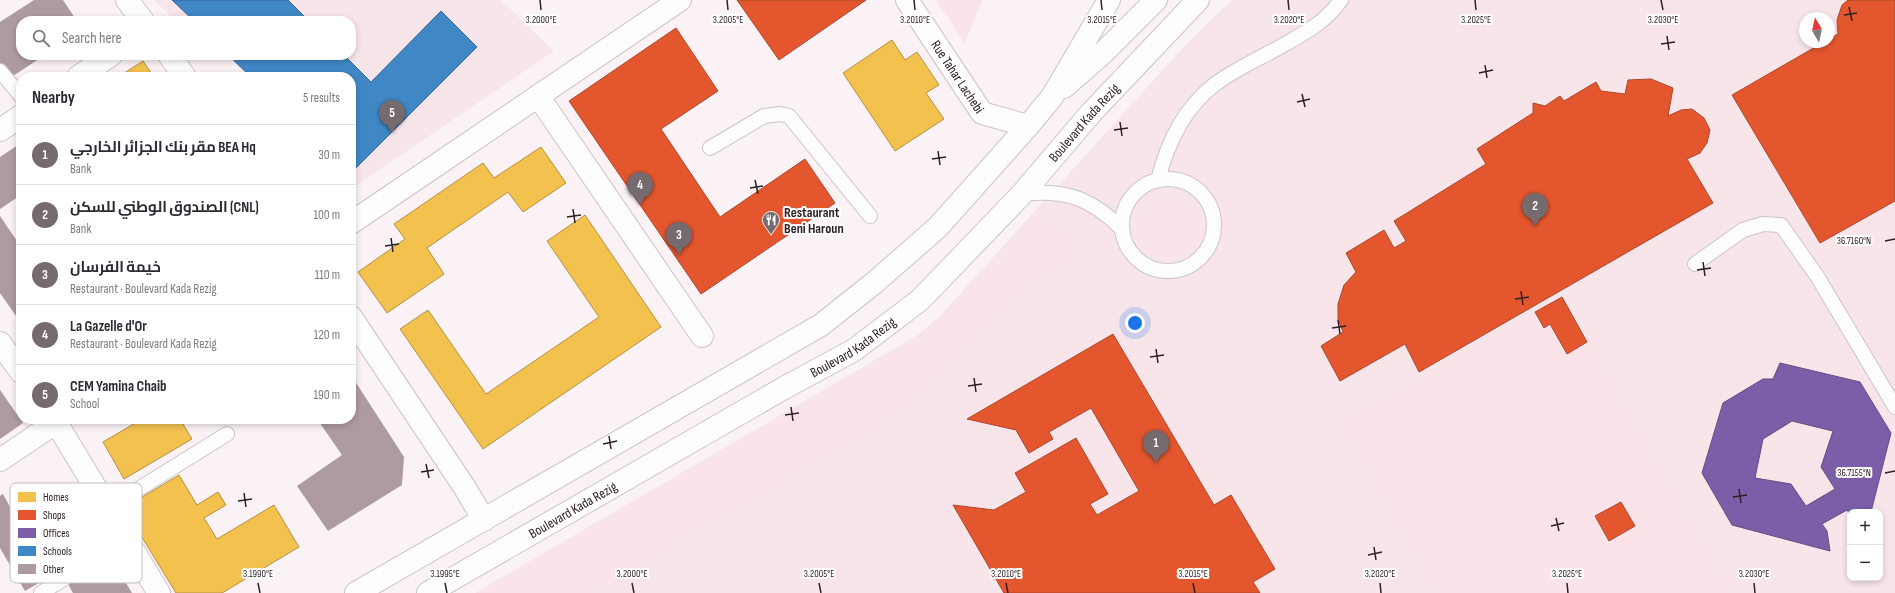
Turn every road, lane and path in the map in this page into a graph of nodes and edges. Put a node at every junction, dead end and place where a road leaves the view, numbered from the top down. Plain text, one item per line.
1 (127, 0) edge
2 (680, 0) edge
3 (907, 0) edge
4 (1109, 0) edge
5 (1156, 0) edge
6 (1198, 0) edge
7 (1342, 0) edge
8 (139, 16) edge
9 (104, 60) edge
10 (173, 60) edge
11 (0, 71) edge
12 (86, 72) edge
13 (181, 72) edge
14 (16, 90) edge
15 (538, 96) junction
16 (1052, 97) junction
17 (16, 119) edge
18 (1028, 126) junction
19 (0, 130) edge
20 (710, 148) dead end
21 (1158, 180) junction
22 (1022, 194) junction
23 (870, 216) dead end
24 (356, 220) edge
25 (1122, 229) junction
26 (1695, 264) dead end
27 (356, 324) edge
28 (702, 336) dead end
29 (0, 343) edge
30 (16, 365) edge
31 (1895, 407) edge
32 (51, 424) edge
33 (59, 424) edge
34 (227, 434) dead end
35 (0, 460) edge
36 (94, 483) edge
37 (142, 487) edge
38 (484, 520) junction
39 (142, 564) edge
40 (57, 583) edge
41 (41, 593) edge
42 (159, 593) edge
43 (356, 593) edge
44 (428, 593) edge

1 - 8 main road
2 - 15 main road
3 - 18 main road, Rue Tahar Lachebi
4 - 16 main road
5 - 16 main road
6 - 22 main road, Boulevard Kada Rezig
7 - 21 lane
9 - 12 main road
10 - 13 main road
11 - 14 lane
15 - 24 main road
15 - 28 main road
16 - 18 main road
17 - 19 main road
18 - 38 main road
20 - 23 lane
21 - 25 lane
21 - 25 lane
22 - 25 lane
22 - 44 main road, Boulevard Kada Rezig
26 - 31 lane
27 - 38 main road
29 - 30 main road
32 - 35 main road
33 - 36 main road
34 - 37 lane
38 - 43 main road
39 - 42 main road
40 - 41 lane

